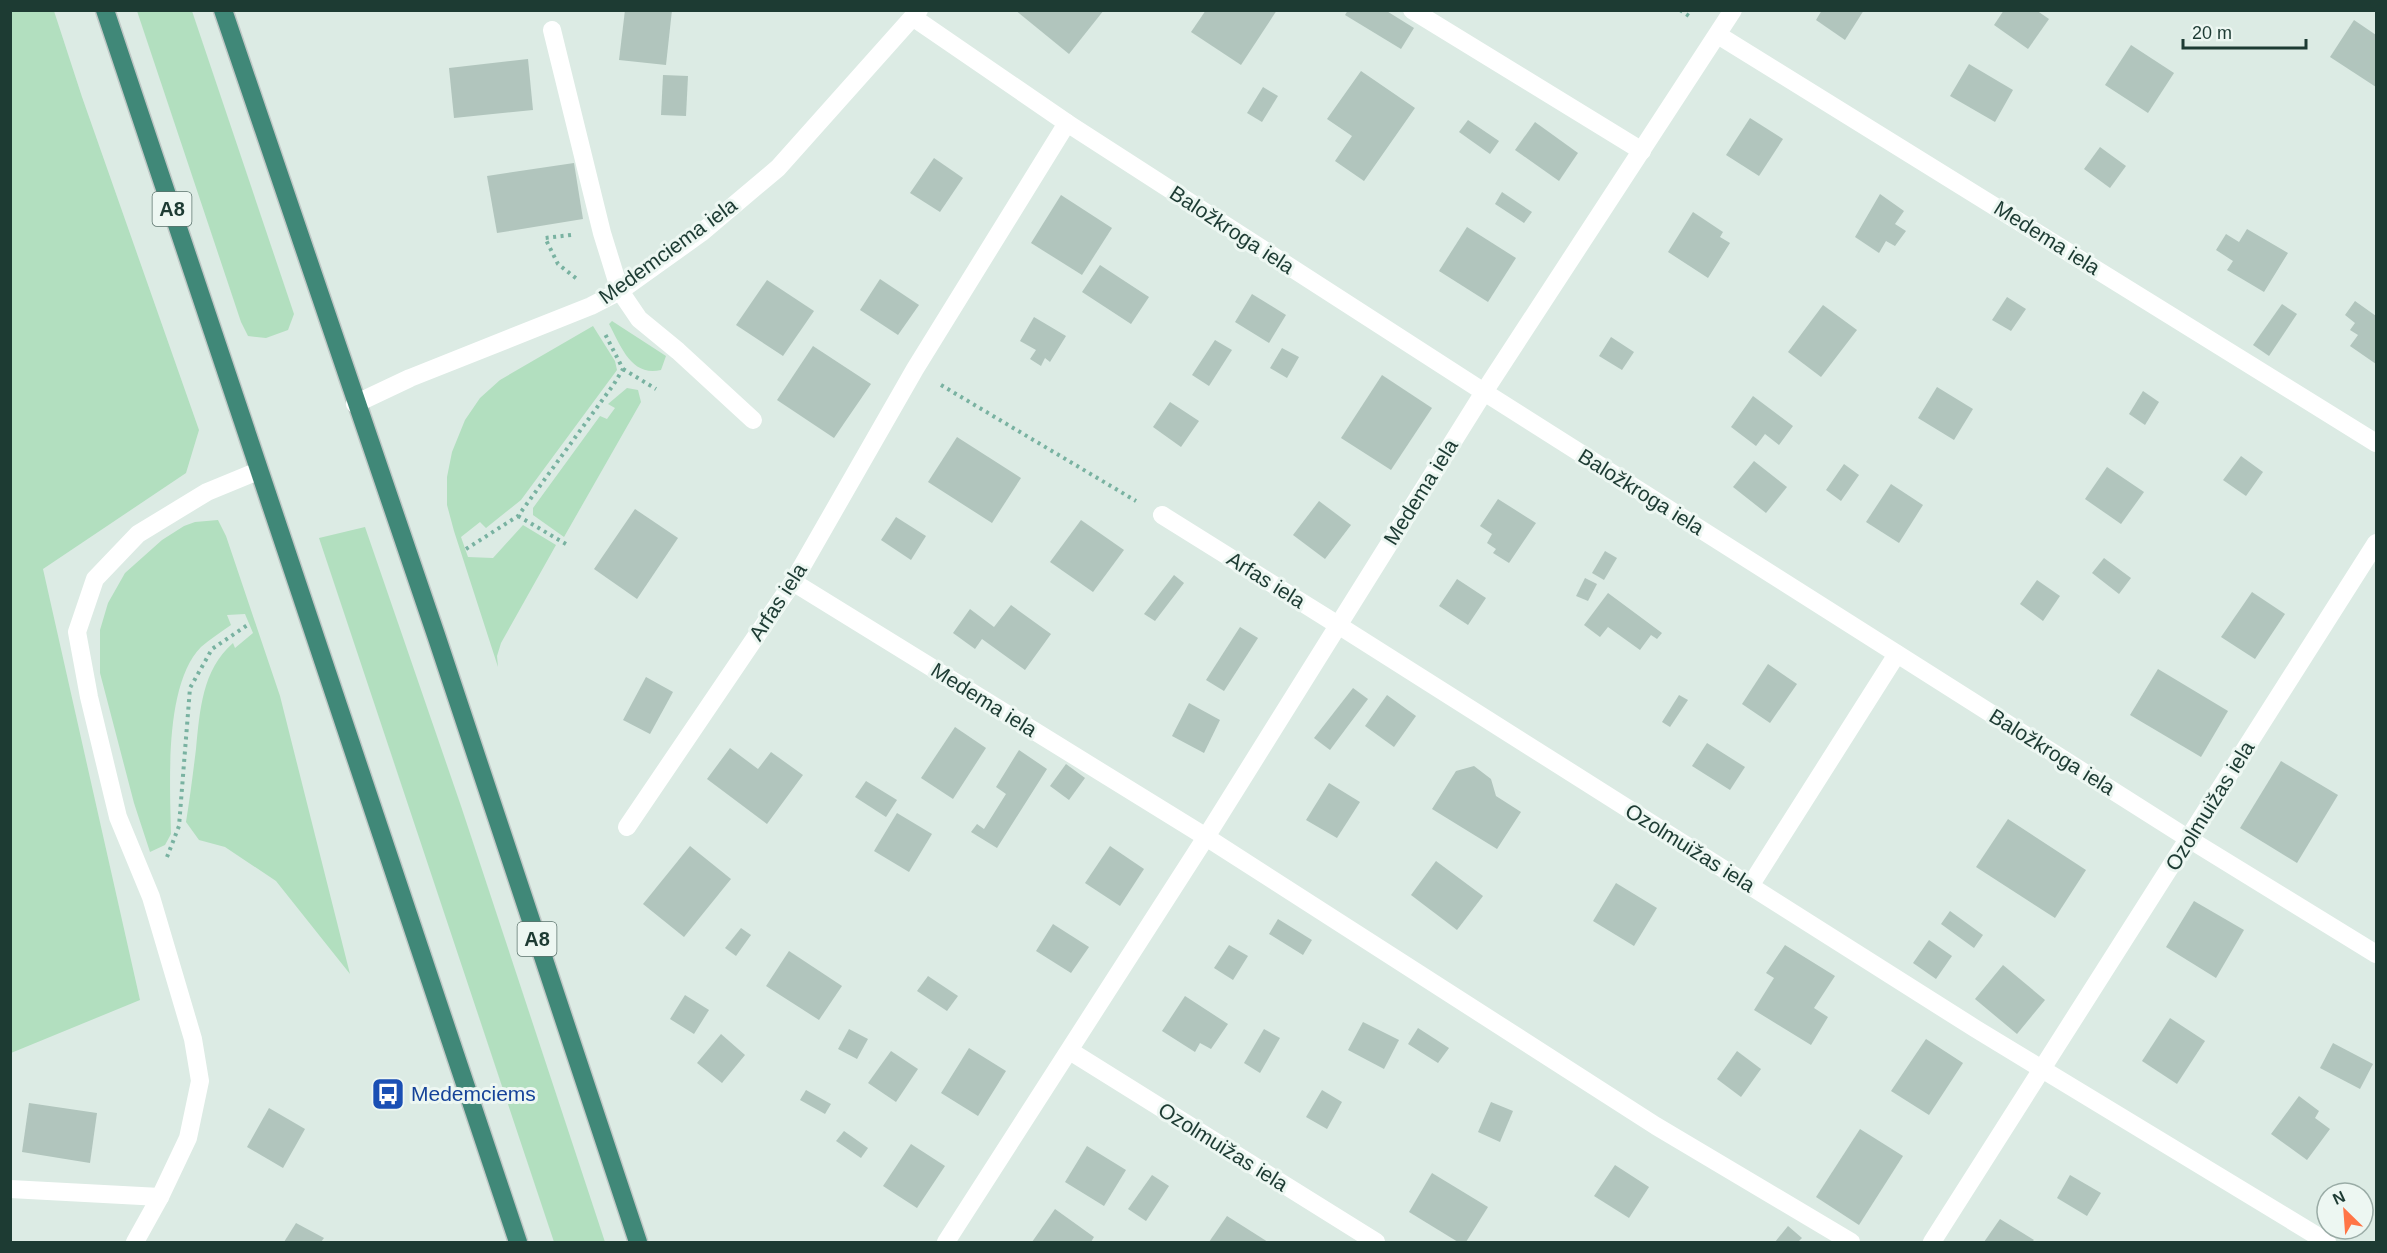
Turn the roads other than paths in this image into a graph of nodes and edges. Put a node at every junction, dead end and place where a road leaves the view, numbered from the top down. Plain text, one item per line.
1 (105, 10) edge
2 (223, 10) edge
3 (1412, 10) edge
4 (1733, 10) edge
5 (917, 14) edge
6 (552, 30) dead end
7 (1718, 35) junction
8 (1067, 123) junction
9 (1642, 151) junction
10 (620, 291) junction
11 (1484, 392) junction
12 (355, 404) junction
13 (753, 420) dead end
14 (2376, 443) edge
15 (258, 471) junction
16 (1162, 515) road end
17 (2376, 543) edge
18 (793, 582) junction
19 (1338, 625) junction
20 (1897, 654) junction
21 (627, 827) dead end
22 (1206, 837) junction
23 (2189, 839) junction
24 (1750, 886) junction
25 (2376, 954) edge
26 (1070, 1051) junction
27 (2044, 1068) junction
28 (10, 1189) edge
29 (160, 1197) junction
30 (135, 1242) edge
31 (518, 1242) edge
32 (638, 1242) edge
33 (946, 1242) edge
34 (1376, 1242) edge
35 (1851, 1242) edge
36 (1932, 1242) edge
37 (2327, 1242) edge

1 - 15 highway, A8
2 - 12 highway, A8
3 - 9 street
4 - 7 street, Medema iela
5 - 8 street, Baložkroga iela
5 - 10 street, Medemciema iela
6 - 10 street
7 - 9 street, Medema iela
7 - 14 street, Medema iela
8 - 11 street, Baložkroga iela
8 - 18 street, Arfas iela
9 - 11 street, Medema iela
10 - 12 street, Medemciema iela
10 - 13 street
11 - 19 street, Medema iela
11 - 20 street, Baložkroga iela
12 - 32 highway, A8
15 - 29 street
15 - 31 highway, A8
16 - 19 street, Arfas iela
17 - 23 street, Ozolmuižas iela
18 - 21 street, Arfas iela
18 - 22 street, Medema iela
19 - 22 street, Medema iela
19 - 24 street, Ozolmuižas iela
20 - 23 street, Baložkroga iela
20 - 24 street
22 - 26 street, Medema iela
22 - 35 street
23 - 25 street, Baložkroga iela
23 - 27 street, Ozolmuižas iela
24 - 27 street, Ozolmuižas iela
26 - 33 street, Medema iela
26 - 34 street, Ozolmuižas iela
27 - 36 street, Ozolmuižas iela
27 - 37 street, Ozolmuižas iela
28 - 29 street
29 - 30 street

